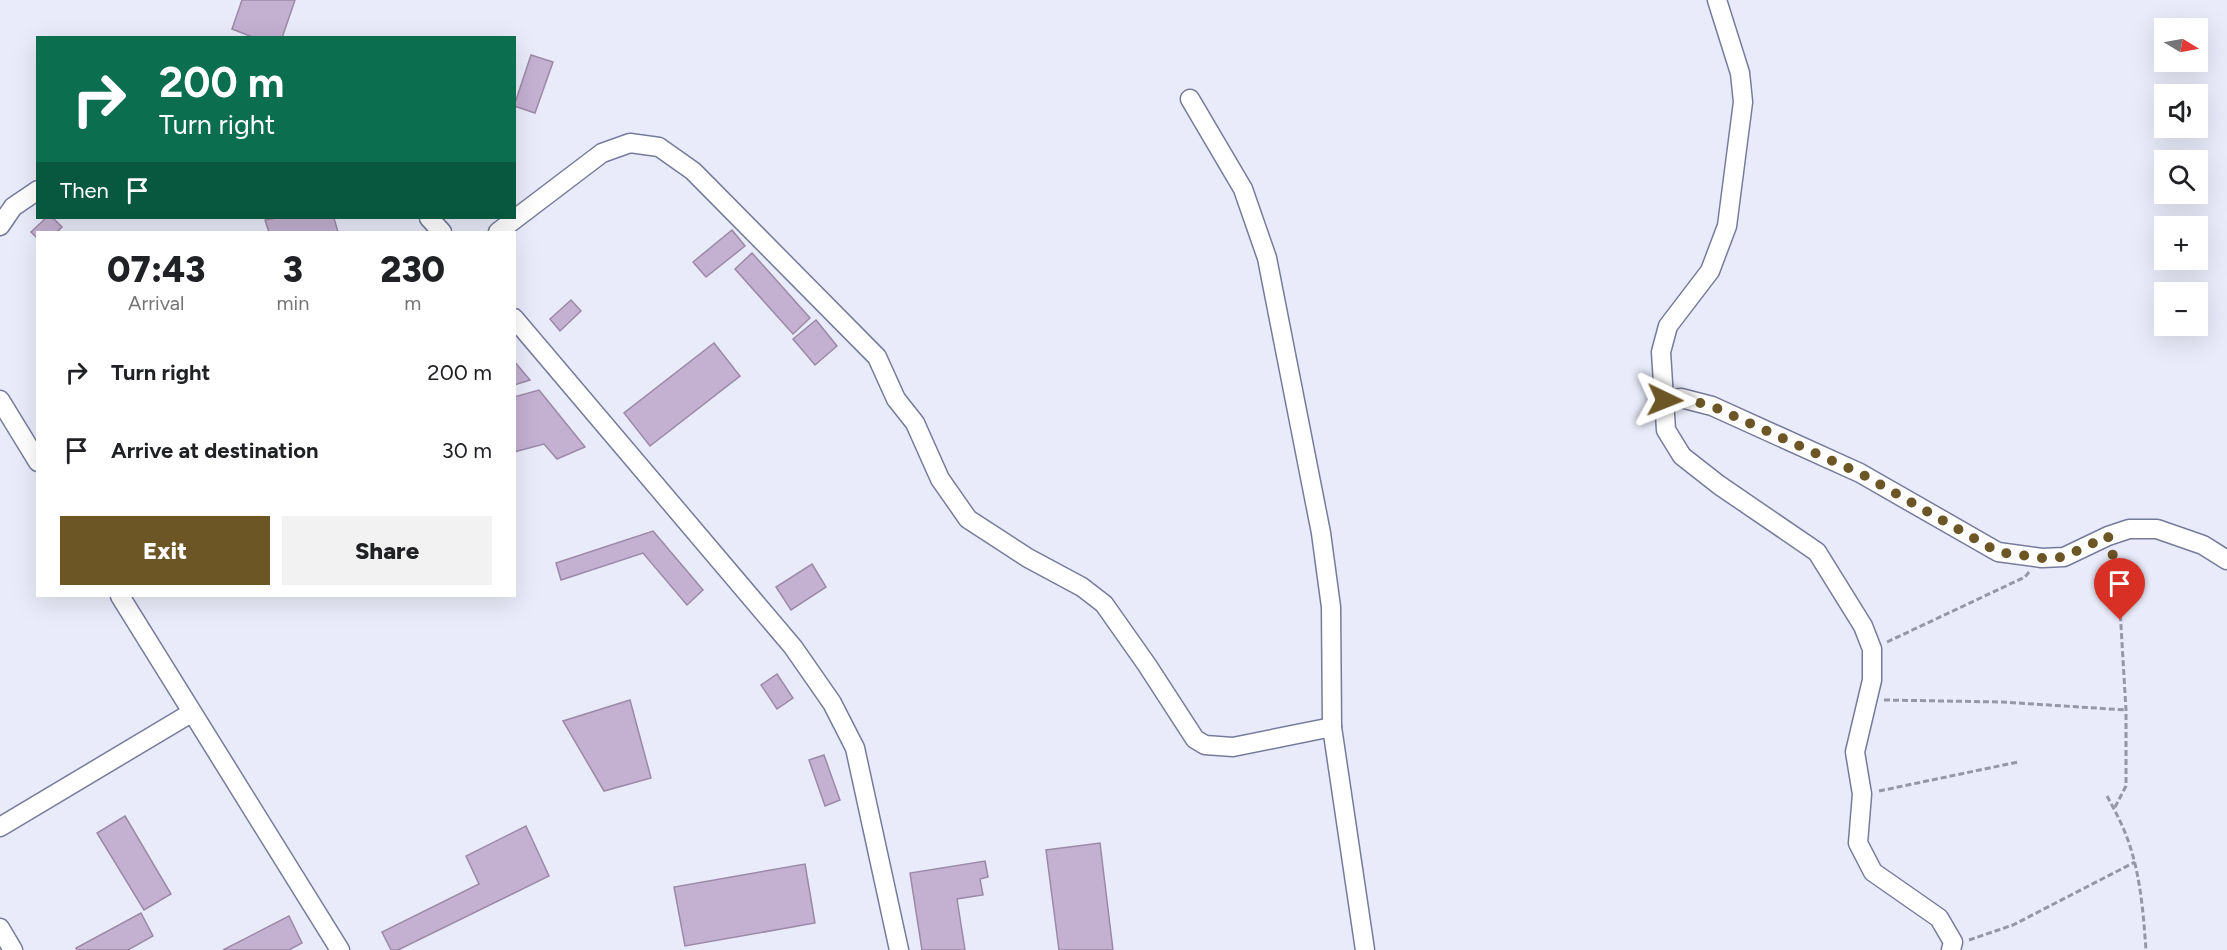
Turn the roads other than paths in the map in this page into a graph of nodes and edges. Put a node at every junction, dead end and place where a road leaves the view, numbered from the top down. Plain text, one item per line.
1 (1717, 0) edge
2 (1190, 99) dead end
3 (36, 191) edge
4 (516, 218) edge
5 (430, 219) edge
6 (515, 219) edge
7 (0, 226) edge
8 (441, 231) edge
9 (499, 231) edge
10 (516, 320) edge
11 (0, 400) edge
12 (1665, 400) junction
13 (36, 459) edge
14 (2227, 560) edge
15 (121, 597) edge
16 (191, 713) junction
17 (1332, 727) junction
18 (0, 827) edge
19 (0, 928) edge
20 (1952, 946) edge
21 (13, 950) edge
22 (340, 950) edge
23 (899, 950) edge
24 (1365, 950) edge

1 - 12 street
2 - 17 street
3 - 7 street
4 - 17 street
5 - 8 street
6 - 9 street
10 - 23 street
11 - 13 street
12 - 14 street
12 - 20 street
15 - 16 street
16 - 18 street
16 - 22 street
17 - 24 street
19 - 21 street

